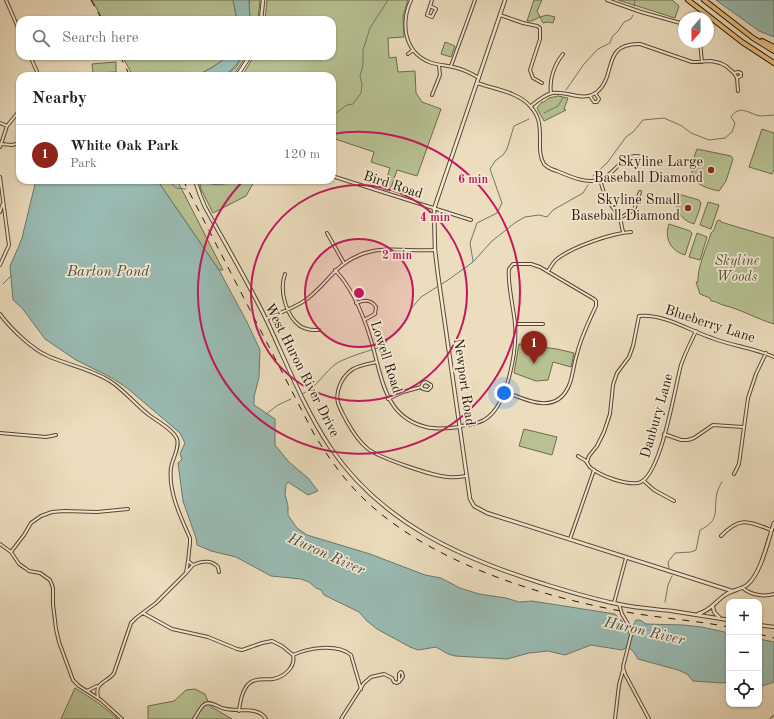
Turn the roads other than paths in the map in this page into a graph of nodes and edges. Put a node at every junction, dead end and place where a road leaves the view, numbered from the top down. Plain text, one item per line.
1 (6, 0) edge
2 (263, 0) edge
3 (411, 0) edge
4 (432, 0) edge
5 (474, 0) edge
6 (505, 0) edge
7 (607, 0) edge
8 (688, 0) edge
9 (704, 0) edge
10 (430, 6) junction
11 (500, 15) junction
12 (261, 16) edge
13 (678, 22) edge
14 (16, 23) edge
15 (740, 28) junction
16 (774, 47) edge
17 (701, 48) edge
18 (413, 50) junction
19 (774, 51) edge
20 (408, 54) dead end
21 (563, 54) dead end
22 (32, 60) edge
23 (247, 60) edge
24 (702, 62) junction
25 (774, 62) edge
26 (439, 65) junction
27 (451, 66) junction
28 (36, 72) edge
29 (240, 72) edge
30 (734, 73) junction
31 (479, 78) junction
32 (737, 78) junction
33 (477, 83) junction
34 (542, 83) dead end
35 (738, 90) dead end
36 (551, 93) junction
37 (595, 93) junction
38 (432, 95) dead end
39 (590, 96) junction
40 (531, 106) junction
41 (16, 115) edge
42 (0, 122) edge
43 (8, 126) junction
44 (1, 144) junction
45 (16, 144) edge
46 (0, 147) edge
47 (645, 158) dead end
48 (0, 177) edge
49 (336, 177) edge
50 (600, 180) junction
51 (196, 184) edge
52 (640, 192) dead end
53 (4, 202) junction
54 (434, 209) junction
55 (0, 212) edge
56 (620, 218) junction
57 (470, 220) dead end
58 (623, 232) junction
59 (631, 232) dead end
60 (327, 233) dead end
61 (435, 250) junction
62 (344, 263) junction
63 (0, 265) edge
64 (335, 270) junction
65 (548, 272) junction
66 (285, 274) dead end
67 (356, 303) junction
68 (288, 309) junction
69 (0, 314) edge
70 (266, 319) junction
71 (364, 320) junction
72 (515, 324) junction
73 (543, 324) dead end
74 (319, 330) dead end
75 (696, 331) junction
76 (766, 353) junction
77 (774, 357) edge
78 (376, 362) junction
79 (421, 387) junction
80 (504, 391) junction
81 (388, 399) junction
82 (460, 426) junction
83 (743, 427) junction
84 (0, 433) edge
85 (664, 434) junction
86 (56, 435) dead end
87 (578, 456) dead end
88 (587, 462) junction
89 (594, 470) junction
90 (734, 474) dead end
91 (466, 476) junction
92 (644, 481) junction
93 (674, 501) dead end
94 (128, 509) dead end
95 (774, 523) edge
96 (773, 528) edge
97 (721, 536) dead end
98 (569, 540) junction
99 (0, 544) edge
100 (11, 552) junction
101 (626, 558) junction
102 (188, 561) junction
103 (193, 565) junction
104 (219, 572) dead end
105 (186, 573) junction
106 (743, 588) junction
107 (732, 591) junction
108 (774, 594) edge
109 (614, 603) junction
110 (619, 604) junction
111 (713, 606) junction
112 (143, 613) junction
113 (697, 614) junction
114 (722, 619) junction
115 (726, 620) edge
116 (762, 625) edge
117 (774, 627) edge
118 (293, 655) junction
119 (623, 667) junction
120 (399, 682) dead end
121 (98, 686) junction
122 (361, 689) junction
123 (87, 691) junction
124 (98, 698) junction
125 (239, 711) junction
126 (122, 719) edge
127 (194, 719) edge
128 (266, 719) edge
129 (341, 719) edge
130 (615, 719) edge
131 (650, 719) edge

1 - 14 street
2 - 12 street
3 - 18 street
4 - 10 street
5 - 27 street
6 - 11 street, Newport Road
7 - 13 street
8 - 25 highway
9 - 15 highway
10 - 10 street
11 - 31 street, Newport Road
11 - 34 street
15 - 16 highway
15 - 19 highway
17 - 24 street
18 - 20 street
18 - 26 street
21 - 36 street
22 - 28 street
23 - 29 street
24 - 30 street
24 - 37 street
26 - 27 street
26 - 38 street
27 - 31 street
30 - 32 street
30 - 32 street
31 - 33 street, Newport Road
32 - 35 street
33 - 40 street
33 - 54 street, Newport Road
36 - 39 street
36 - 40 street
37 - 39 street
37 - 39 street
40 - 50 street
41 - 43 street
42 - 43 street
43 - 44 street
44 - 45 street
44 - 46 street
47 - 50 street
48 - 53 street
49 - 54 street, Bird Road
50 - 56 street
51 - 70 street, West Huron River Drive
52 - 56 street
53 - 55 street
53 - 63 street
54 - 57 street, Bird Road
54 - 61 street, Newport Road
56 - 58 street
58 - 59 street
58 - 65 street
60 - 62 street
61 - 62 street
61 - 82 street, Newport Road
62 - 64 street
64 - 67 street, Lowell Road
64 - 68 street
65 - 72 street, Lowell Road
65 - 80 street
66 - 68 street
67 - 71 street, Lowell Road
67 - 71 street
68 - 70 street
68 - 74 street
69 - 102 street
70 - 109 street, West Huron River Drive
71 - 78 street, Lowell Road
72 - 73 street
72 - 80 street, Lowell Road
75 - 76 street, Blueberry Lane
75 - 85 street, Danbury Lane
75 - 88 street, Blueberry Lane
76 - 77 street, Blueberry Lane
76 - 83 street
78 - 81 street, Lowell Road
78 - 91 street
79 - 79 street
79 - 81 street
80 - 82 street, Lowell Road
81 - 82 street, Lowell Road
82 - 91 street, Newport Road
83 - 85 street
83 - 90 street
84 - 86 street
85 - 92 street, Danbury Lane
87 - 88 street
88 - 89 street
89 - 92 street
89 - 98 street
91 - 98 street, Newport Road
92 - 93 street
94 - 100 street
95 - 96 street
96 - 97 street
96 - 106 street
98 - 101 street, Newport Road
99 - 100 street
100 - 123 street
101 - 107 street, Newport Road
101 - 109 street
102 - 103 street
102 - 105 street
103 - 104 street
103 - 105 street
105 - 112 street
106 - 107 street
106 - 108 street
107 - 111 street
109 - 110 street, West Huron River Drive
110 - 113 street, West Huron River Drive
110 - 119 street
111 - 113 street
111 - 114 street
112 - 118 street
112 - 121 street
113 - 114 street, West Huron River Drive
114 - 115 street, West Huron River Drive
116 - 117 street
118 - 122 street
118 - 125 street
119 - 130 street
119 - 131 street
120 - 122 street
121 - 123 street
121 - 124 street
122 - 129 street
123 - 124 street
124 - 126 street
125 - 127 street
125 - 128 street

